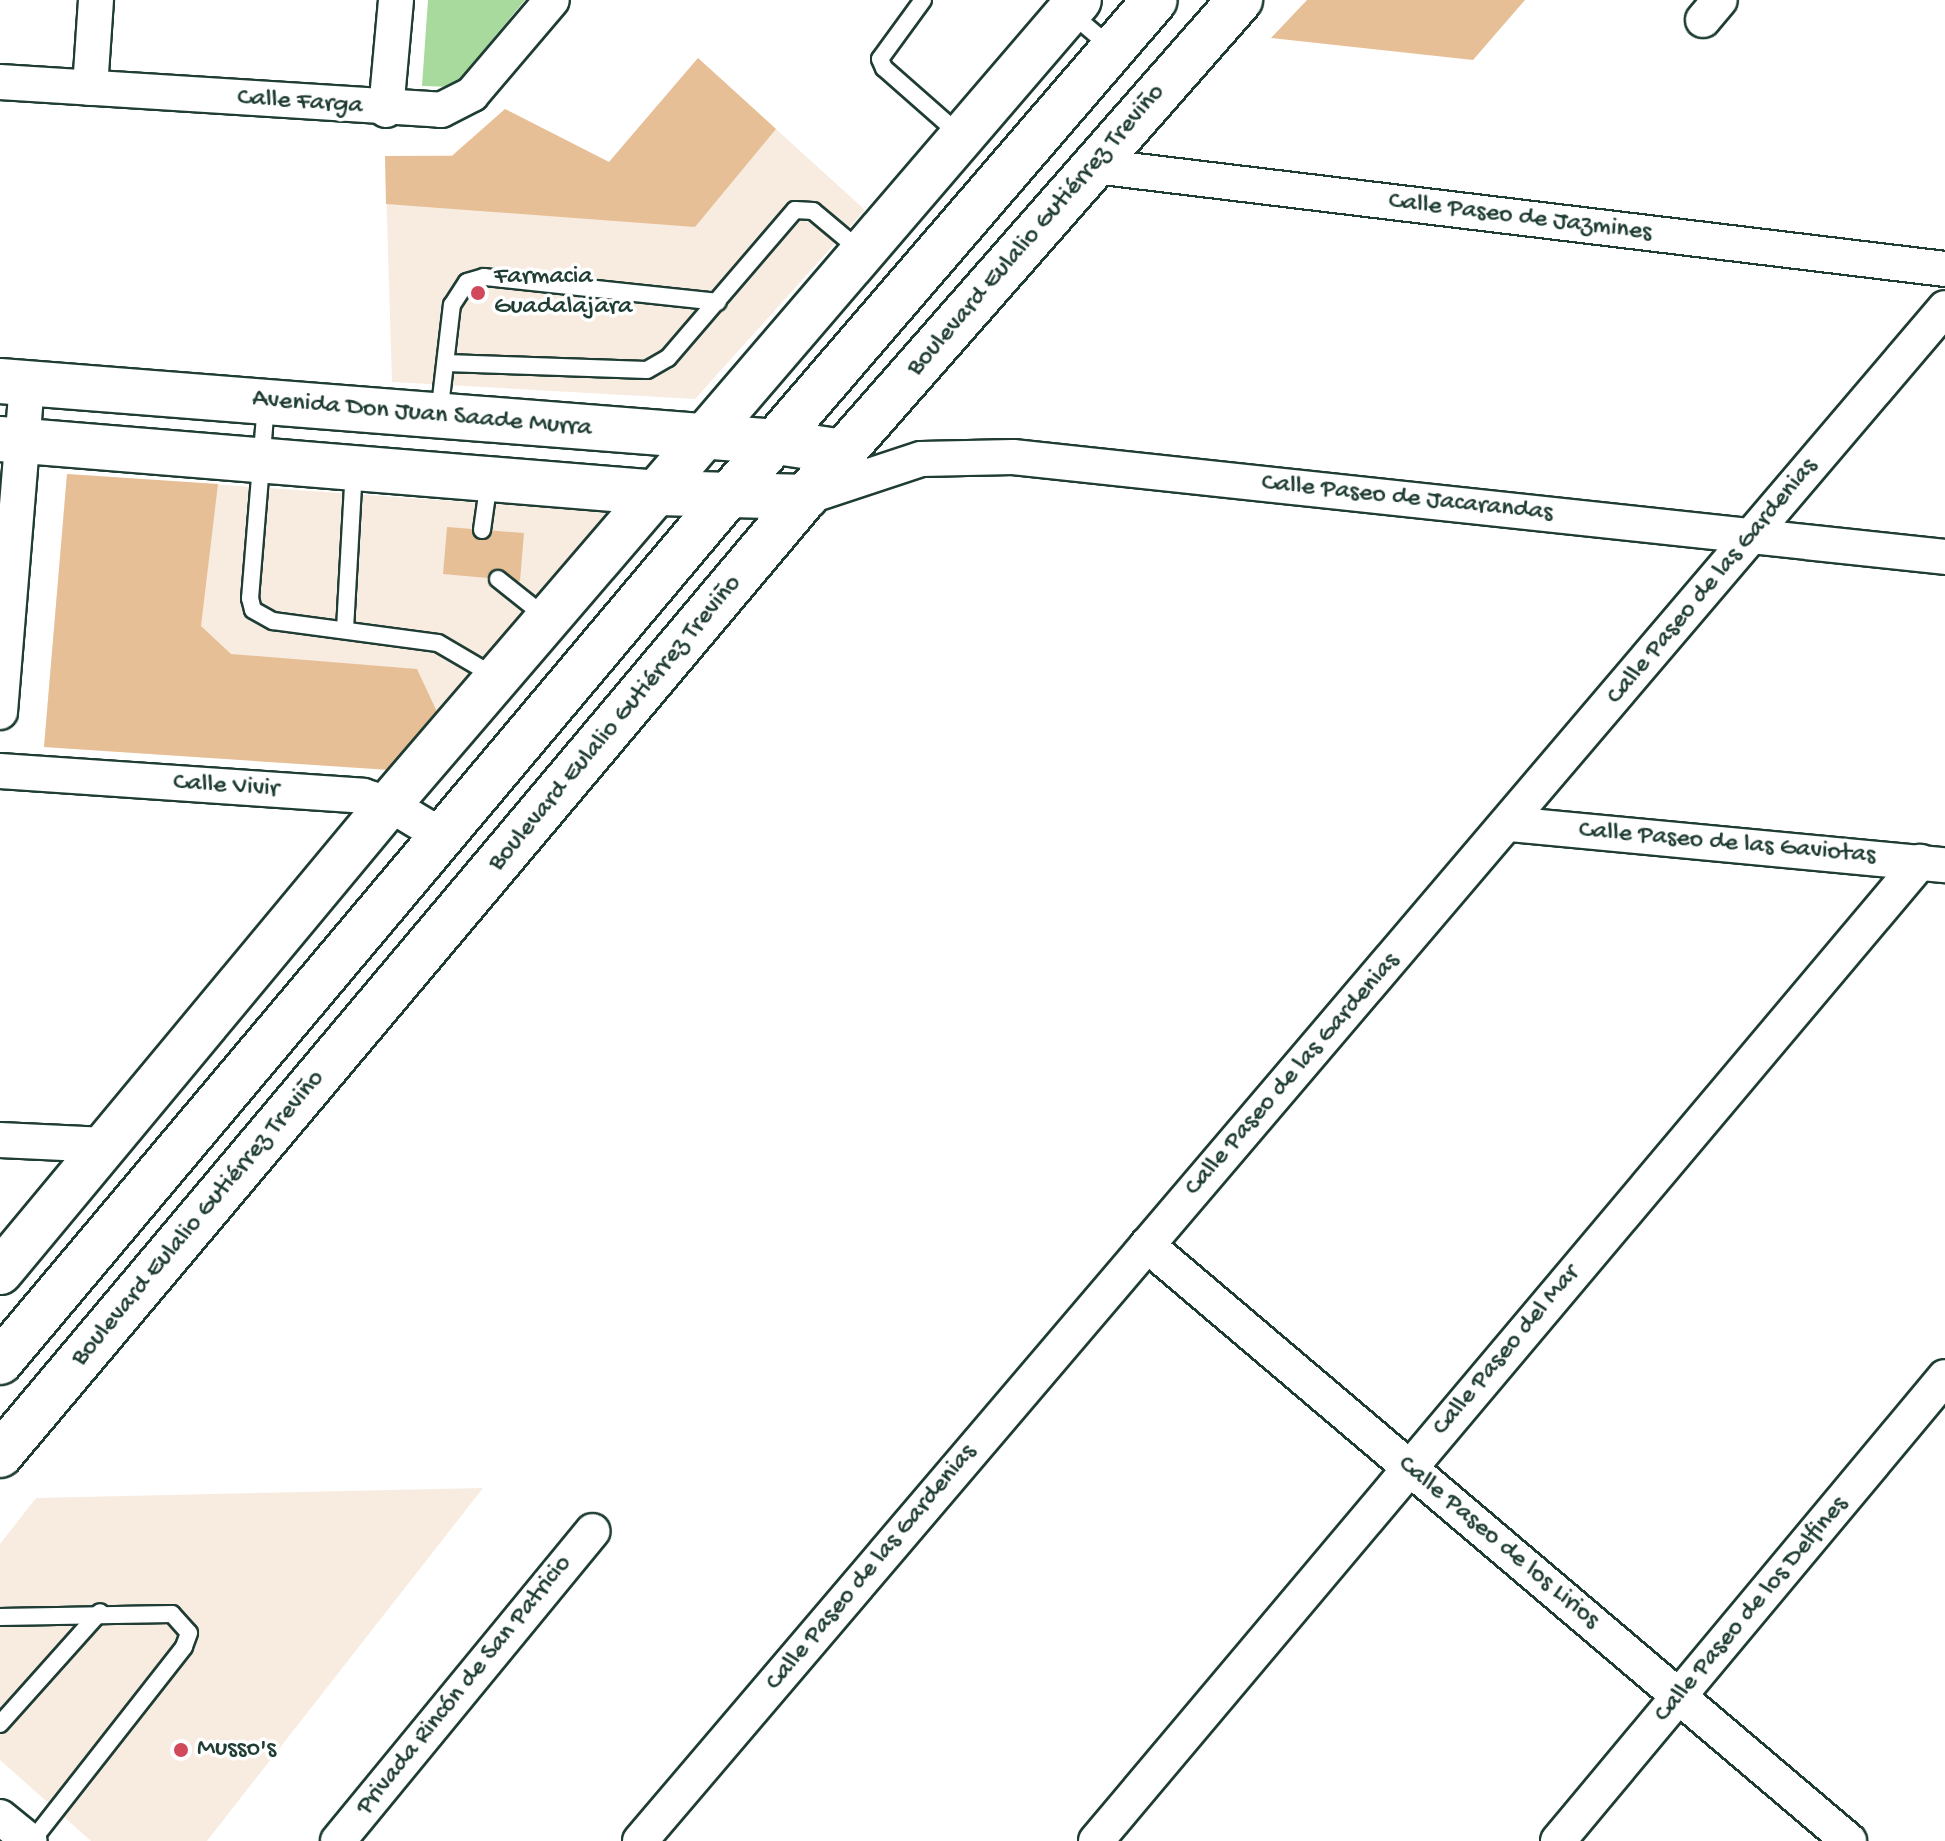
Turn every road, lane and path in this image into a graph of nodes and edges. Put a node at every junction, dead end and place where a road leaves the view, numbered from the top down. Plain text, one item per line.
1 (96, 0) edge
2 (396, 0) edge
3 (552, 0) edge
4 (923, 0) edge
5 (1155, 0) edge
6 (1240, 0) edge
7 (1068, 4) edge
8 (1113, 49) junction
9 (0, 82) edge
10 (90, 88) junction
11 (386, 110) junction
12 (962, 137) junction
13 (1095, 166) junction
14 (864, 253) junction
15 (1945, 269) edge
16 (718, 302) junction
17 (1945, 308) edge
18 (446, 363) junction
19 (14, 382) edge
20 (266, 402) junction
21 (439, 416) junction
22 (706, 438) junction
23 (11, 440) edge
24 (777, 442) junction
25 (260, 460) junction
26 (857, 464) junction
27 (354, 468) junction
28 (489, 479) junction
29 (659, 493) junction
30 (728, 496) junction
31 (806, 497) junction
32 (482, 530) dead end
33 (1751, 536) junction
34 (1945, 557) edge
35 (498, 579) dead end
36 (549, 619) junction
37 (345, 629) junction
38 (498, 678) junction
39 (0, 712) edge
40 (0, 771) edge
41 (389, 804) junction
42 (1509, 824) junction
43 (442, 836) junction
44 (1932, 863) edge
45 (0, 1140) edge
46 (106, 1145) junction
47 (1147, 1245) junction
48 (0, 1272) edge
49 (0, 1362) edge
50 (1945, 1377) edge
51 (0, 1455) edge
52 (1409, 1467) junction
53 (593, 1531) dead end
54 (100, 1612) junction
55 (0, 1617) edge
56 (1680, 1698) junction
57 (0, 1724) edge
58 (0, 1817) edge
59 (31, 1841) edge
60 (338, 1841) edge
61 (640, 1841) edge
62 (1096, 1841) edge
63 (1558, 1841) edge
64 (1849, 1841) edge

1 - 10 street
2 - 11 street
3 - 11 street, Calle Farga
4 - 12 lane
5 - 8 main road
6 - 13 main road, Boulevard Eulalio Gutiérrez Treviño
7 - 8 lane
7 - 12 main road
8 - 24 main road
9 - 10 street, Calle Farga
10 - 11 street, Calle Farga
12 - 14 main road
13 - 15 street, Calle Paseo de Jazmines
13 - 26 main road, Boulevard Eulalio Gutiérrez Treviño
14 - 16 lane
14 - 22 main road
16 - 18 lane
16 - 18 lane
17 - 33 street, Calle Paseo de las Gardenias
18 - 21 lane
19 - 20 main road, Avenida Don Juan Saade Murra
19 - 23 street
20 - 21 main road, Avenida Don Juan Saade Murra
20 - 25 lane
21 - 22 main road, Avenida Don Juan Saade Murra
22 - 24 main road, Avenida Don Juan Saade Murra
22 - 29 main road
23 - 25 main road
23 - 39 street
24 - 26 main road, Avenida Don Juan Saade Murra
24 - 30 main road
25 - 27 main road
25 - 37 lane
26 - 31 main road, Boulevard Eulalio Gutiérrez Treviño
26 - 33 street, Calle Paseo de Jacarandas
27 - 28 main road
27 - 37 lane
28 - 29 main road
28 - 32 lane
29 - 30 main road
29 - 36 main road
30 - 31 main road
30 - 43 main road
31 - 51 main road, Boulevard Eulalio Gutiérrez Treviño
33 - 34 street, Calle Paseo de Jacarandas
33 - 42 street, Calle Paseo de las Gardenias
35 - 36 lane
36 - 38 main road
37 - 38 lane
38 - 41 main road
40 - 41 street, Calle Vivir
41 - 43 street, Calle Vivir
41 - 46 main road
42 - 44 street, Calle Paseo de las Gaviotas
42 - 47 street, Calle Paseo de las Gardenias
43 - 49 main road
44 - 52 street, Calle Paseo del Mar
45 - 46 street
46 - 48 main road
47 - 52 street, Calle Paseo de los Lirios
47 - 61 street, Calle Paseo de las Gardenias
50 - 56 street, Calle Paseo de los Delfines
52 - 56 street, Calle Paseo de los Lirios
52 - 62 street, Calle Paseo del Mar
53 - 60 street, Privada Rincón de San Patricio
54 - 55 lane
54 - 57 lane
54 - 59 lane
56 - 63 street, Calle Paseo de los Delfines
56 - 64 street, Calle Paseo de los Lirios
58 - 59 street

